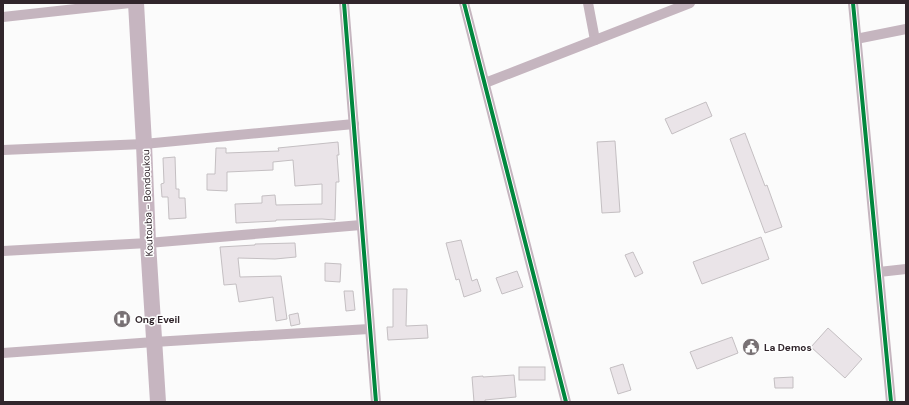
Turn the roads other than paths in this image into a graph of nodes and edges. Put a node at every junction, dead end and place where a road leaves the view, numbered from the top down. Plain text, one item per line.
1 (130, 3) edge
2 (136, 3) edge
3 (344, 3) edge
4 (464, 3) edge
5 (588, 3) edge
6 (690, 3) edge
7 (853, 3) edge
8 (3, 17) edge
9 (906, 30) edge
10 (856, 39) junction
11 (595, 40) junction
12 (485, 83) junction
13 (354, 124) junction
14 (144, 144) junction
15 (3, 150) edge
16 (361, 225) junction
17 (148, 243) junction
18 (3, 251) edge
19 (906, 269) edge
20 (879, 272) junction
21 (370, 328) junction
22 (154, 342) junction
23 (3, 353) edge
24 (158, 402) edge
25 (376, 402) edge
26 (566, 402) edge
27 (891, 402) edge

1 - 8 street
2 - 14 main road, Koutouba - Bondoukou
3 - 13 street
4 - 12 street
5 - 11 street
6 - 11 street
7 - 10 street
9 - 10 street
10 - 20 street
11 - 12 street
12 - 26 street
13 - 14 street
13 - 16 street
14 - 15 street
14 - 17 main road, Koutouba - Bondoukou
16 - 17 street
16 - 21 street
17 - 18 street
17 - 22 main road, Koutouba - Bondoukou
19 - 20 street
20 - 27 street
21 - 22 street
21 - 25 street
22 - 23 street
22 - 24 main road, Koutouba - Bondoukou

